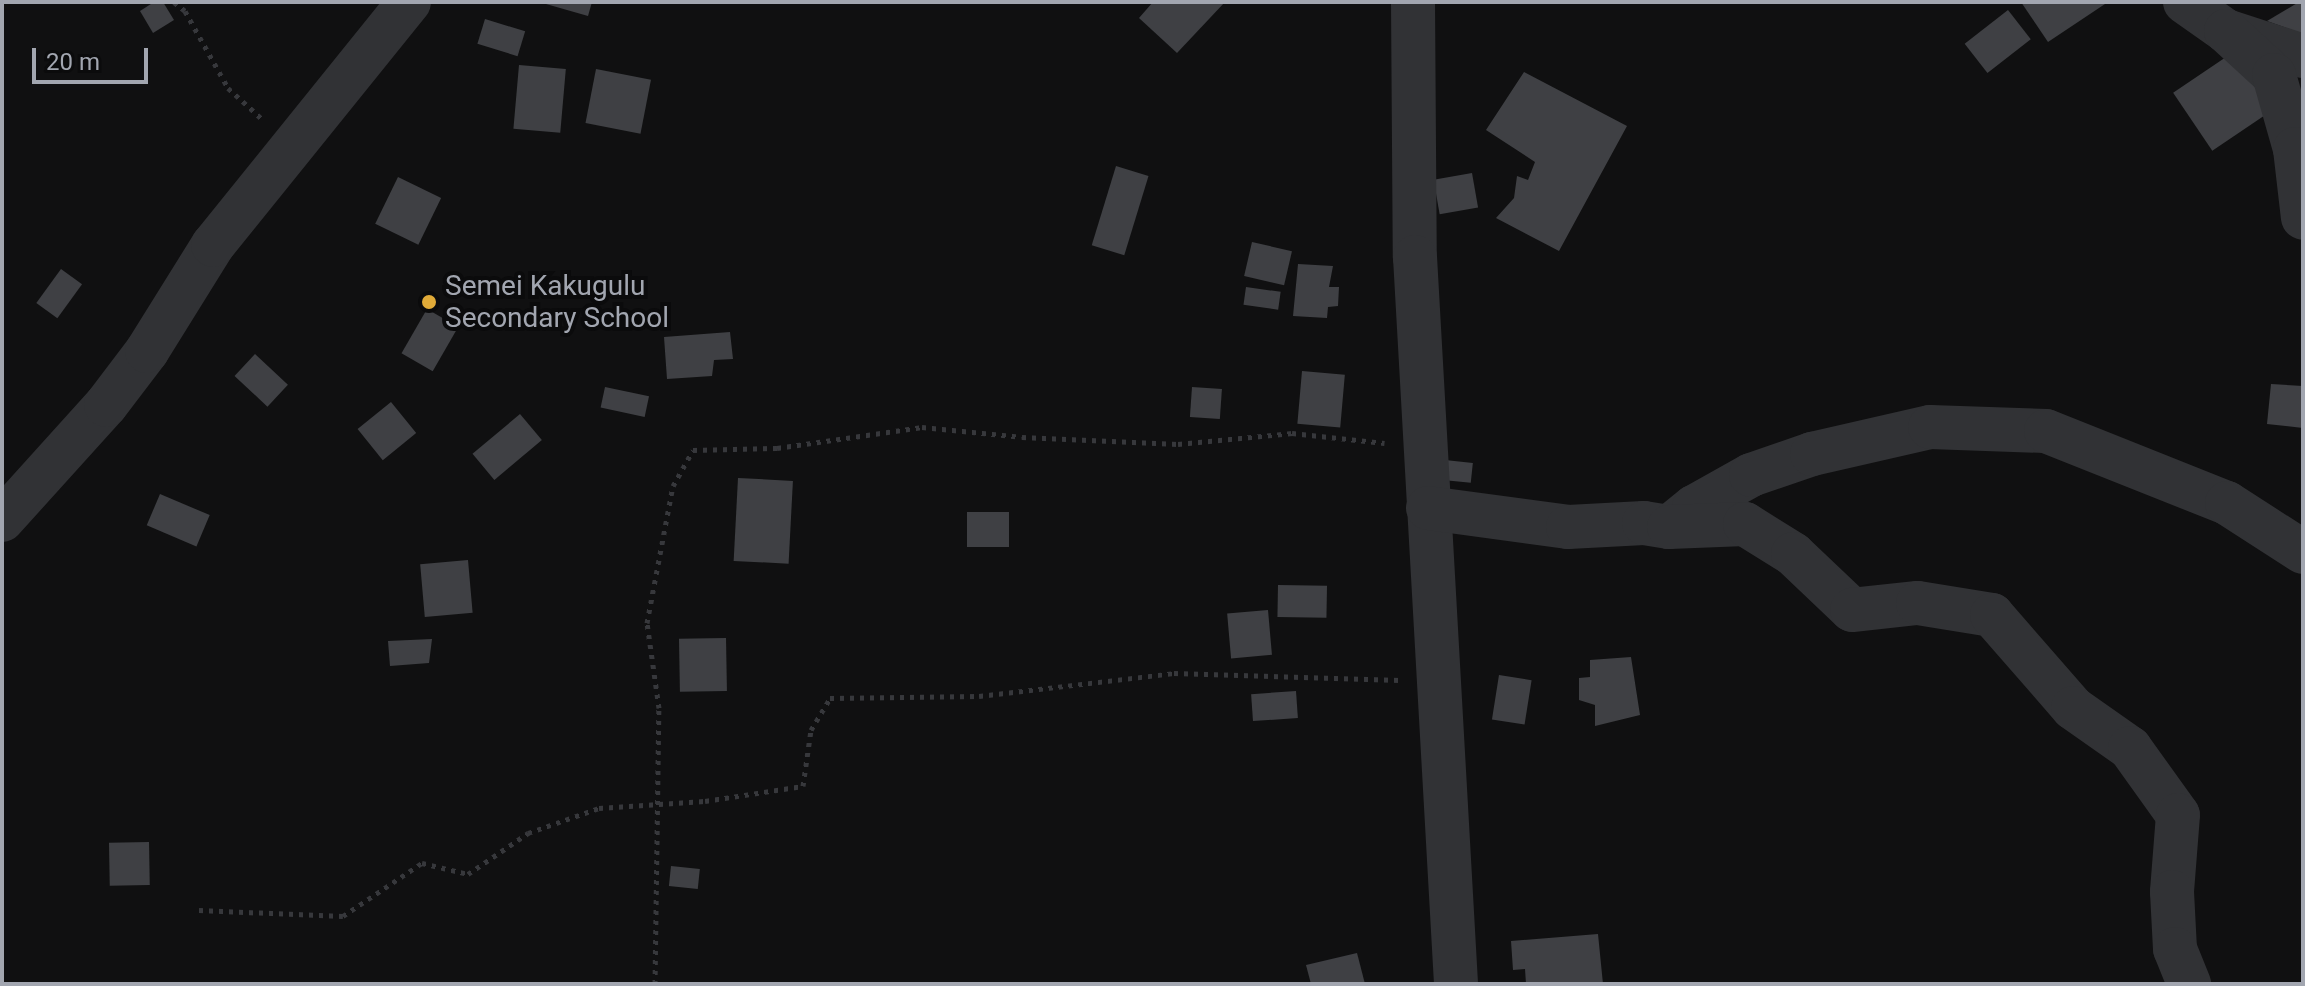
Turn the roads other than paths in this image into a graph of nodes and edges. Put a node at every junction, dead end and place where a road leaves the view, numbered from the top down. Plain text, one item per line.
1 (409, 2) edge
2 (1413, 2) edge
3 (2185, 2) edge
4 (2226, 31) junction
5 (2303, 56) edge
6 (2303, 218) edge
7 (1428, 508) junction
8 (2, 520) edge
9 (1669, 527) junction
10 (2303, 552) edge
11 (1456, 984) edge
12 (2189, 984) edge

1 - 8 street
2 - 7 street
3 - 4 street
4 - 5 street
4 - 6 street
7 - 9 street
7 - 11 street
9 - 10 street
9 - 12 street

